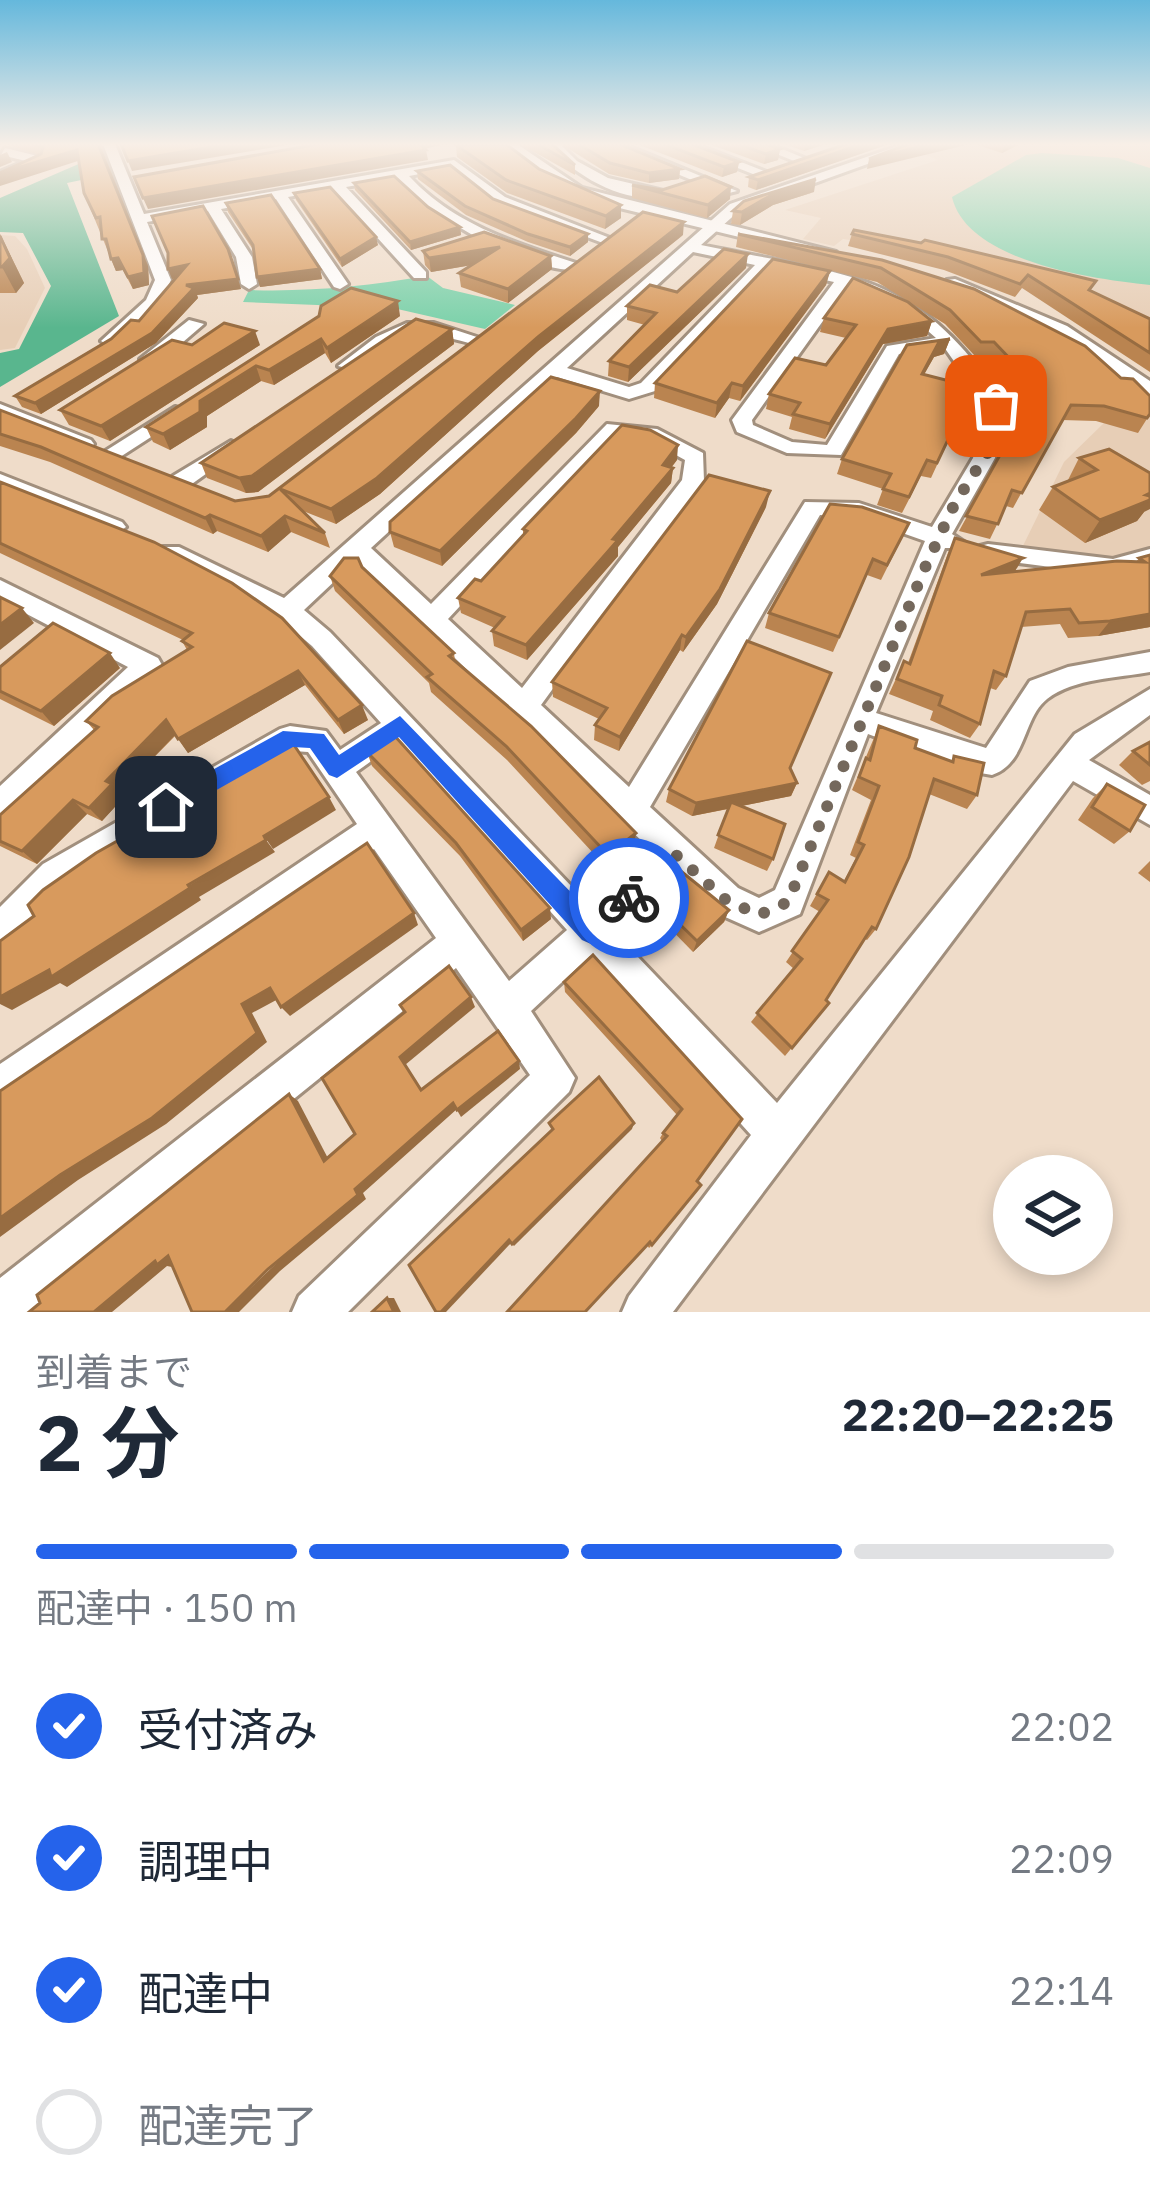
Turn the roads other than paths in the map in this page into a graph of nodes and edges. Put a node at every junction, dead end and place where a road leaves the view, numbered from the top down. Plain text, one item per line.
1 (135, 205) edge
2 (168, 205) edge
3 (216, 205) edge
4 (287, 205) edge
5 (355, 205) edge
6 (434, 205) edge
7 (514, 205) edge
8 (625, 205) edge
9 (740, 205) edge
10 (212, 206) junction
11 (138, 211) junction
12 (645, 212) junction
13 (710, 226) junction
14 (486, 236) junction
15 (608, 240) junction
16 (466, 242) edge
17 (689, 247) junction
18 (426, 255) edge
19 (406, 261) junction
20 (764, 264) junction
21 (843, 269) junction
22 (420, 275) dead end
23 (927, 276) edge
24 (249, 284) dead end
25 (340, 284) dead end
26 (195, 324) dead end
27 (947, 343) junction
28 (89, 354) edge
29 (456, 356) edge
30 (553, 370) junction
31 (128, 374) edge
32 (329, 379) edge
33 (1150, 393) edge
34 (18, 396) edge
35 (184, 407) edge
36 (0, 408) edge
37 (255, 430) edge
38 (0, 481) edge
39 (182, 482) edge
40 (938, 538) junction
41 (357, 548) junction
42 (1150, 557) edge
43 (0, 589) edge
44 (287, 610) junction
45 (62, 620) junction
46 (431, 620) junction
47 (31, 646) edge
48 (1150, 662) edge
49 (1150, 700) edge
50 (523, 707) junction
51 (862, 720) junction
52 (400, 724) junction
53 (1069, 764) junction
54 (337, 769) junction
55 (0, 806) edge
56 (1150, 811) edge
57 (631, 812) junction
58 (379, 826) junction
59 (676, 855) junction
60 (0, 932) edge
61 (591, 932) junction
62 (461, 941) junction
63 (508, 1006) junction
64 (0, 1087) edge
65 (778, 1134) junction
66 (0, 1307) edge
67 (315, 1312) edge
68 (645, 1312) edge

1 - 11 street
2 - 11 street
3 - 10 street
4 - 25 street
5 - 19 street
6 - 14 street
7 - 15 street
8 - 12 street
9 - 13 street
10 - 11 street
10 - 24 street
11 - 28 street
12 - 13 street
12 - 15 street
13 - 17 street
13 - 21 street
14 - 15 street
14 - 16 street
17 - 20 street
17 - 30 street
18 - 19 street
19 - 22 street
20 - 21 street
20 - 30 street
21 - 27 street
21 - 27 street
23 - 33 street
26 - 31 street
27 - 40 street
29 - 32 street
30 - 41 street
34 - 36 street
35 - 36 street
37 - 39 street
38 - 44 street
40 - 42 street
40 - 51 street
40 - 57 street
41 - 44 street
41 - 46 street
43 - 45 street
44 - 52 street
45 - 47 street
45 - 55 street
46 - 50 street
46 - 50 street
48 - 51 street
49 - 53 street
50 - 57 street
51 - 59 street
52 - 54 street
52 - 61 street
53 - 56 street
53 - 65 street
54 - 58 street
54 - 60 street
57 - 59 street
58 - 62 street
58 - 64 street
59 - 61 street
61 - 63 street
61 - 65 street
62 - 63 street
62 - 66 street
63 - 67 street
65 - 68 street

